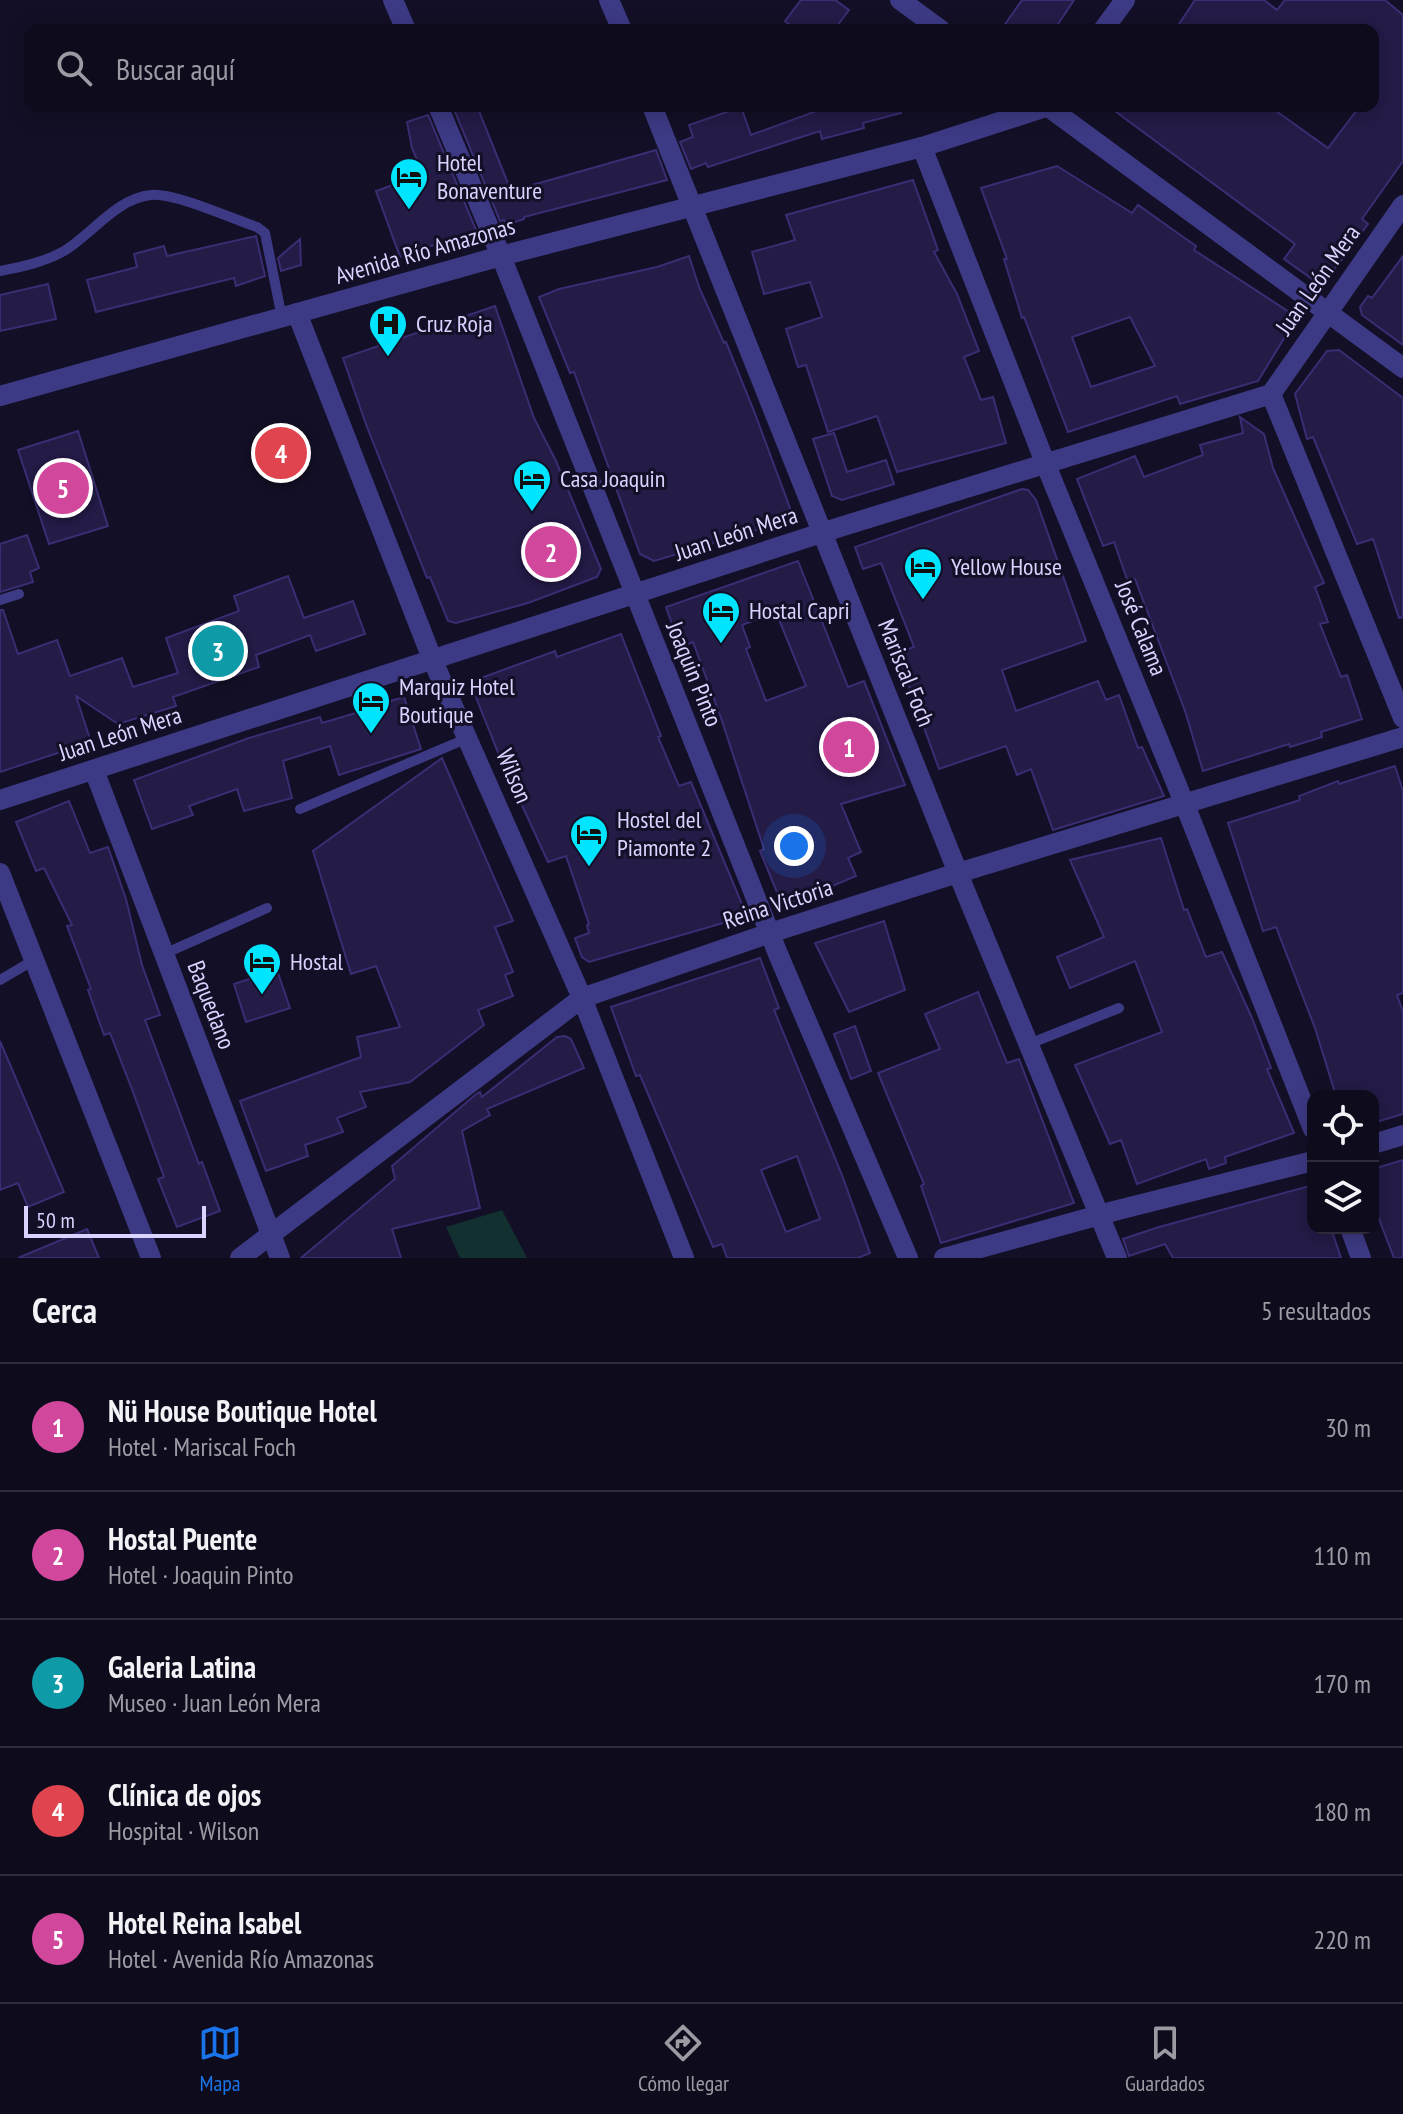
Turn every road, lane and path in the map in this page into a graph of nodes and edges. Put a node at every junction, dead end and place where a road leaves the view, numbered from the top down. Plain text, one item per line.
1 (393, 0) edge
2 (609, 0) edge
3 (900, 0) edge
4 (1125, 0) edge
5 (403, 24) edge
6 (619, 24) edge
7 (933, 24) edge
8 (1107, 24) edge
9 (441, 112) edge
10 (654, 112) edge
11 (1030, 112) edge
12 (1056, 112) edge
13 (922, 147) junction
14 (692, 205) junction
15 (1403, 205) edge
16 (501, 256) junction
17 (0, 271) edge
18 (1327, 311) junction
19 (290, 316) junction
20 (1403, 368) edge
21 (1271, 394) junction
22 (0, 396) edge
23 (1046, 465) junction
24 (822, 533) junction
25 (19, 594) dead end
26 (634, 596) junction
27 (0, 600) edge
28 (433, 661) junction
29 (1403, 718) edge
30 (469, 737) junction
31 (1403, 737) edge
32 (94, 770) junction
33 (0, 800) edge
34 (1185, 805) junction
35 (300, 809) dead end
36 (0, 873) edge
37 (958, 873) junction
38 (267, 908) dead end
39 (770, 933) junction
40 (164, 954) junction
41 (34, 960) junction
42 (0, 980) edge
43 (582, 998) junction
44 (1119, 1008) dead end
45 (1029, 1044) junction
46 (1307, 1114) edge
47 (1403, 1135) edge
48 (1379, 1142) edge
49 (1309, 1162) edge
50 (1100, 1215) junction
51 (271, 1233) junction
52 (1352, 1234) edge
53 (151, 1258) edge
54 (240, 1258) edge
55 (280, 1258) edge
56 (684, 1258) edge
57 (908, 1258) edge
58 (944, 1258) edge
59 (1117, 1258) edge
60 (1361, 1258) edge

1 - 5 street
2 - 6 street
3 - 7 street
4 - 8 street
9 - 16 street, Joaquin Pinto
10 - 14 street, Mariscal Foch
11 - 13 street, Avenida Río Amazonas
12 - 18 street
13 - 14 street, Avenida Río Amazonas
13 - 23 street, José Calama
14 - 16 street, Avenida Río Amazonas
14 - 24 street, Mariscal Foch
15 - 18 street, Juan León Mera
16 - 19 street, Avenida Río Amazonas
16 - 26 street, Joaquin Pinto
17 - 19 lane
18 - 20 street
18 - 21 street, Juan León Mera
19 - 22 street, Avenida Río Amazonas
19 - 28 street, Wilson
21 - 23 street, Juan León Mera
21 - 29 street
23 - 24 street, Juan León Mera
23 - 34 street, José Calama
24 - 26 street, Juan León Mera
24 - 37 street, Mariscal Foch
25 - 27 lane
26 - 28 street, Juan León Mera
26 - 39 street, Joaquin Pinto
28 - 30 street, Wilson
28 - 32 street, Juan León Mera
30 - 35 lane
30 - 43 street, Wilson
31 - 34 street, Reina Victoria
32 - 33 street, Juan León Mera
32 - 40 street, Baquedano
34 - 37 street, Reina Victoria
34 - 46 street, José Calama
36 - 41 street
37 - 39 street, Reina Victoria
37 - 45 street, Mariscal Foch
38 - 40 lane
39 - 43 street, Reina Victoria
39 - 57 street, Joaquin Pinto
40 - 51 street, Baquedano
41 - 42 lane
41 - 53 street
43 - 51 street, Reina Victoria
43 - 56 street, Wilson
44 - 45 lane
45 - 50 street, Mariscal Foch
47 - 48 street
49 - 50 street
50 - 58 street
50 - 59 street, Mariscal Foch
51 - 54 street, Reina Victoria
51 - 55 street, Baquedano
52 - 60 street

